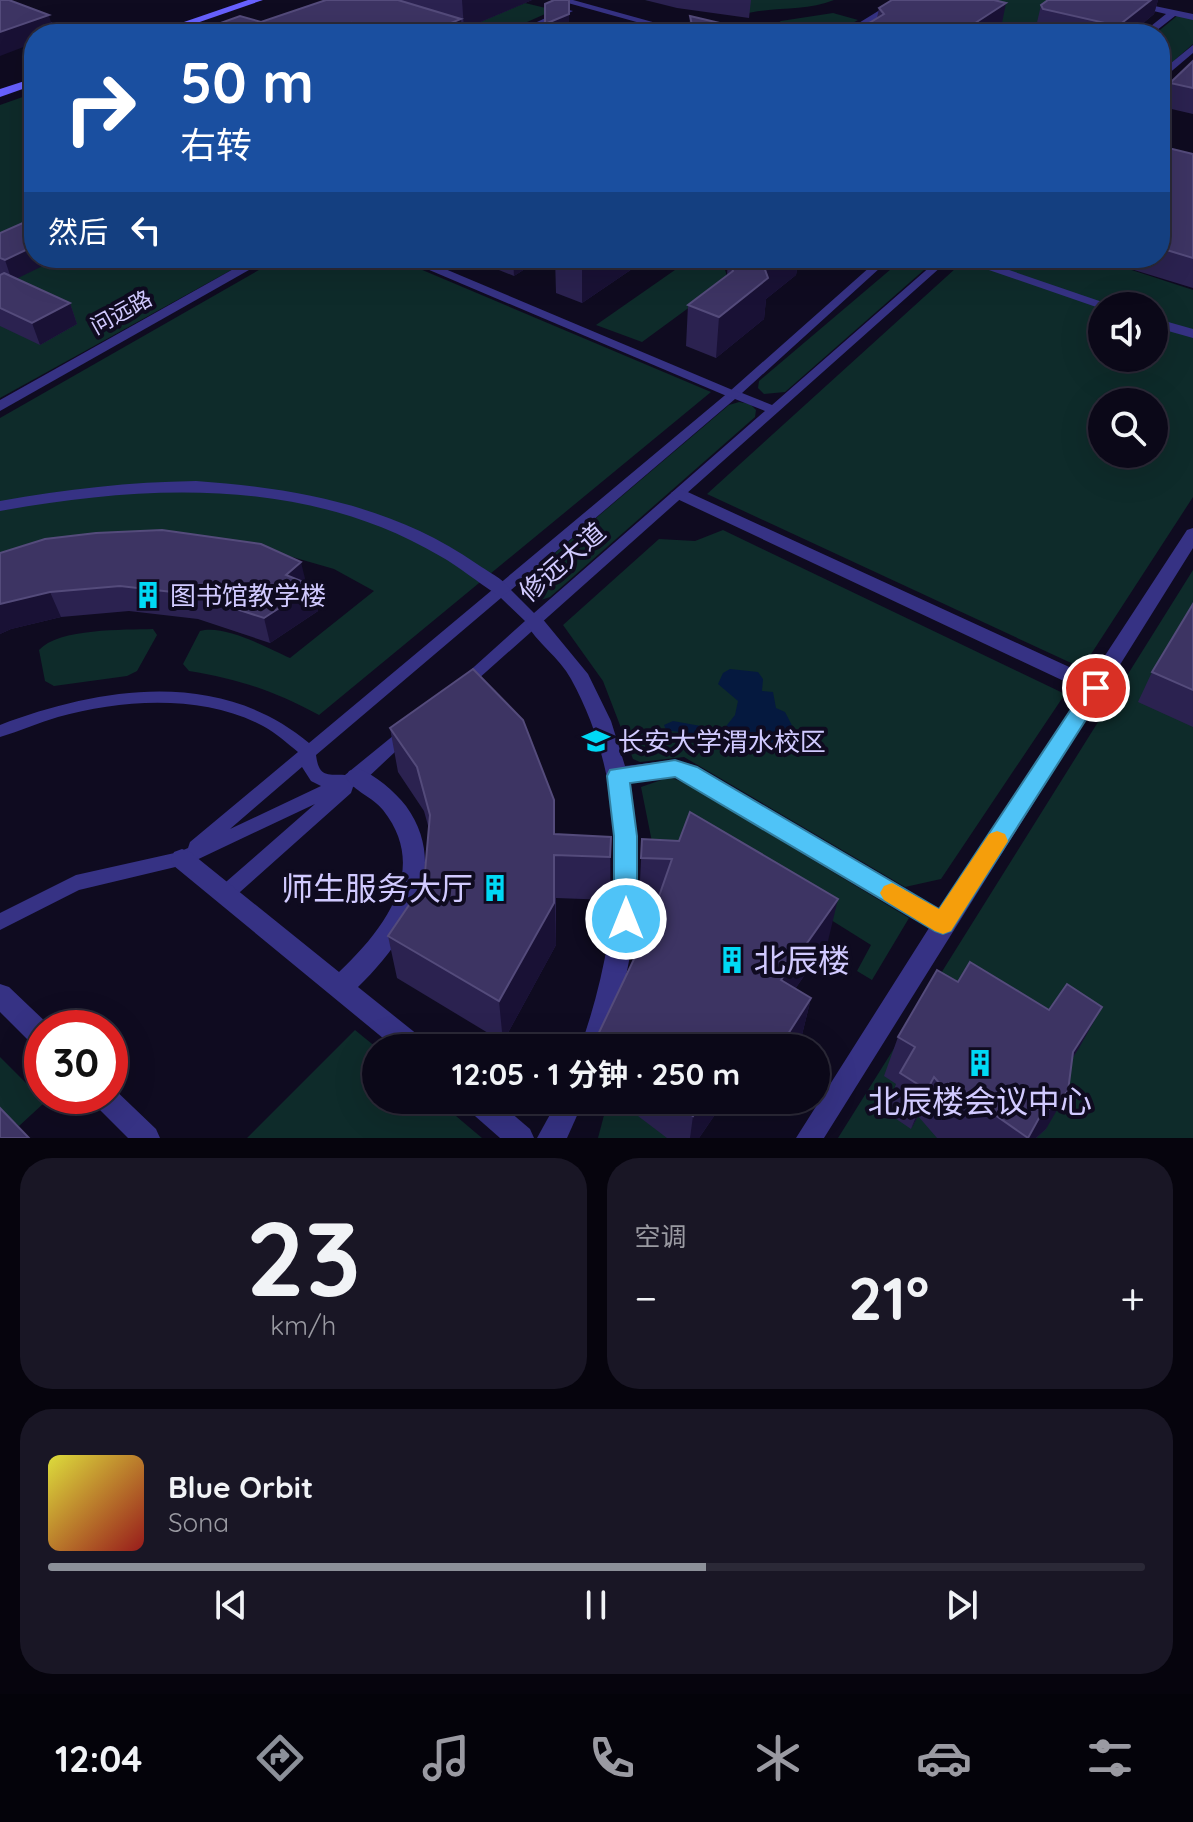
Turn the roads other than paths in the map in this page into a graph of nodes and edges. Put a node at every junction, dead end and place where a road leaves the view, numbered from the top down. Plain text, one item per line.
1 (258, 0) edge
2 (272, 0) edge
3 (562, 0) edge
4 (903, 0) edge
5 (1113, 0) edge
6 (581, 5) junction
7 (0, 7) edge
8 (1173, 13) junction
9 (1193, 17) edge
10 (47, 24) edge
11 (185, 24) edge
12 (199, 24) edge
13 (538, 24) edge
14 (653, 24) edge
15 (863, 24) edge
16 (1159, 24) edge
17 (1193, 48) edge
18 (1170, 69) edge
19 (24, 82) edge
20 (0, 90) edge
21 (245, 268) edge
22 (432, 268) edge
23 (875, 268) edge
24 (935, 268) edge
25 (991, 268) edge
26 (1088, 300) edge
27 (1168, 326) edge
28 (1193, 334) edge
29 (734, 394) junction
30 (0, 406) edge
31 (773, 410) junction
32 (679, 493) junction
33 (0, 506) edge
34 (1193, 534) edge
35 (502, 590) junction
36 (534, 622) junction
37 (1096, 688) junction
38 (447, 698) edge
39 (414, 727) edge
40 (0, 731) edge
41 (308, 751) junction
42 (618, 776) junction
43 (357, 777) junction
44 (182, 859) junction
45 (225, 894) junction
46 (0, 922) edge
47 (943, 924) junction
48 (341, 987) junction
49 (0, 995) edge
50 (24, 1018) edge
51 (397, 1034) edge
52 (599, 1034) edge
53 (122, 1114) edge
54 (493, 1114) edge
55 (566, 1114) edge
56 (147, 1138) edge
57 (521, 1138) edge
58 (550, 1138) edge
59 (809, 1138) edge

1 - 11 main road
2 - 12 main road
3 - 6 street
4 - 15 street
5 - 8 street
6 - 13 street
6 - 14 street
7 - 10 street
8 - 9 street
8 - 16 street
17 - 18 street
19 - 20 main road
21 - 30 street, 问远路
22 - 29 street
23 - 29 street, 修远大道
24 - 31 street, 修远大道
25 - 26 street
27 - 28 street
29 - 31 street
29 - 35 street, 修远大道
31 - 32 street, 修远大道
32 - 36 street, 修远大道
32 - 37 street
33 - 35 street
34 - 37 street
35 - 36 street
35 - 41 street, 修远大道
36 - 38 street, 修远大道
36 - 42 street
37 - 47 street
39 - 43 street, 修远大道
40 - 41 street
41 - 43 street
41 - 44 street, 修远大道
42 - 47 street
42 - 52 street
43 - 44 street, 修远大道
43 - 45 street
43 - 48 street
44 - 45 street
44 - 46 street, 修远大道
45 - 48 street
47 - 59 street
48 - 51 street
49 - 50 street
53 - 56 street
54 - 57 street
55 - 58 street

